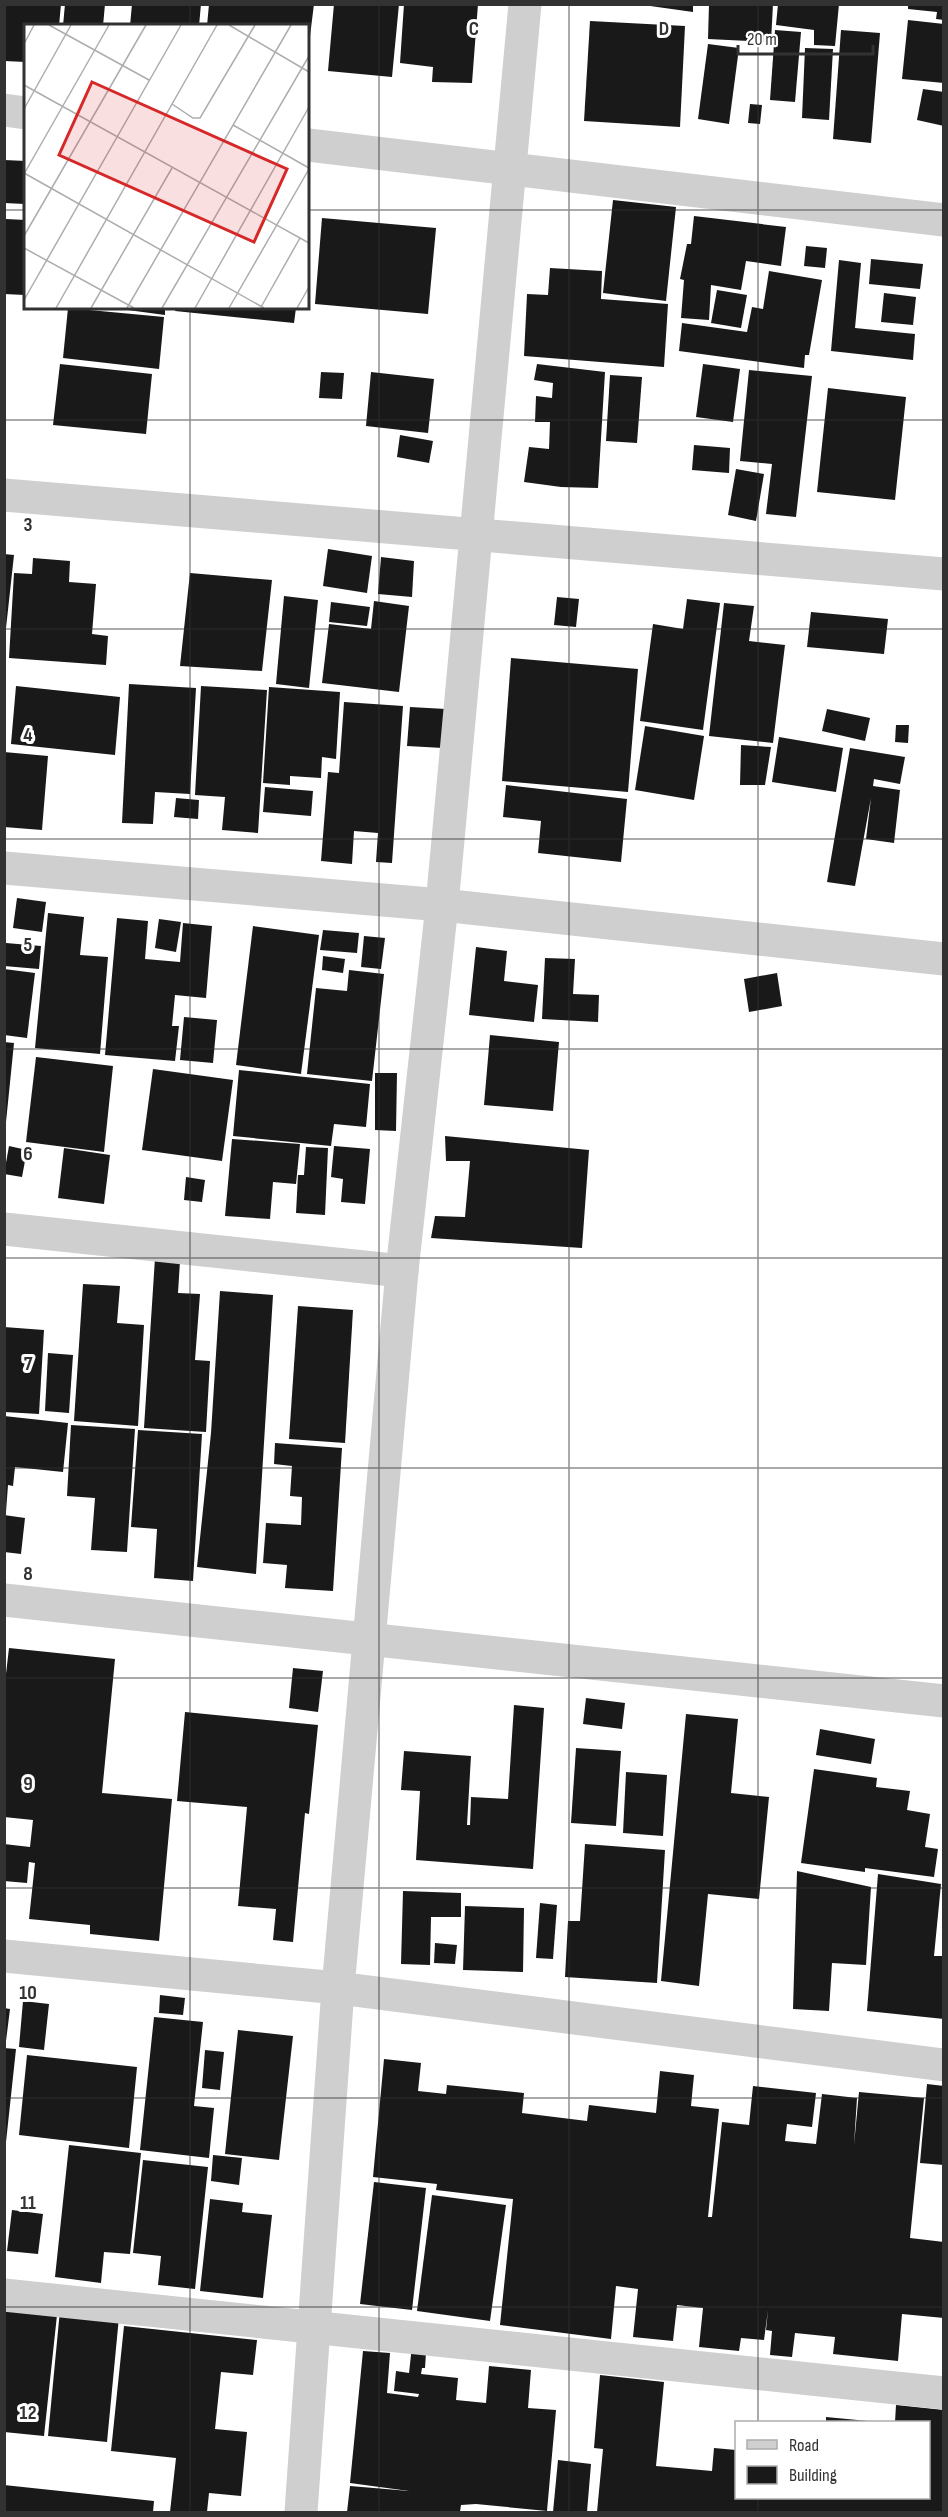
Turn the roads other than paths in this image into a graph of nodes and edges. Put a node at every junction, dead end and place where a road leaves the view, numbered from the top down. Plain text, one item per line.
1 (525, 4) edge
2 (4, 110) edge
3 (24, 112) edge
4 (309, 144) edge
5 (508, 167) junction
6 (944, 220) edge
7 (4, 495) edge
8 (478, 536) junction
9 (944, 574) edge
10 (4, 868) edge
11 (442, 905) junction
12 (944, 958) edge
13 (4, 1229) edge
14 (402, 1271) junction
15 (4, 1600) edge
16 (370, 1638) junction
17 (944, 1701) edge
18 (4, 1956) edge
19 (338, 1988) junction
20 (944, 2065) edge
21 (4, 2295) edge
22 (314, 2325) junction
23 (944, 2392) edge
24 (301, 2512) edge

1 - 5 street
2 - 3 street
4 - 5 street
5 - 6 street
5 - 8 street
7 - 8 street
8 - 9 street
8 - 11 street
10 - 11 street
11 - 12 street
11 - 14 street
13 - 14 street
14 - 16 street
15 - 16 street
16 - 17 street
16 - 19 street
18 - 19 street
19 - 20 street
19 - 22 street
21 - 22 street
22 - 23 street
22 - 24 street

